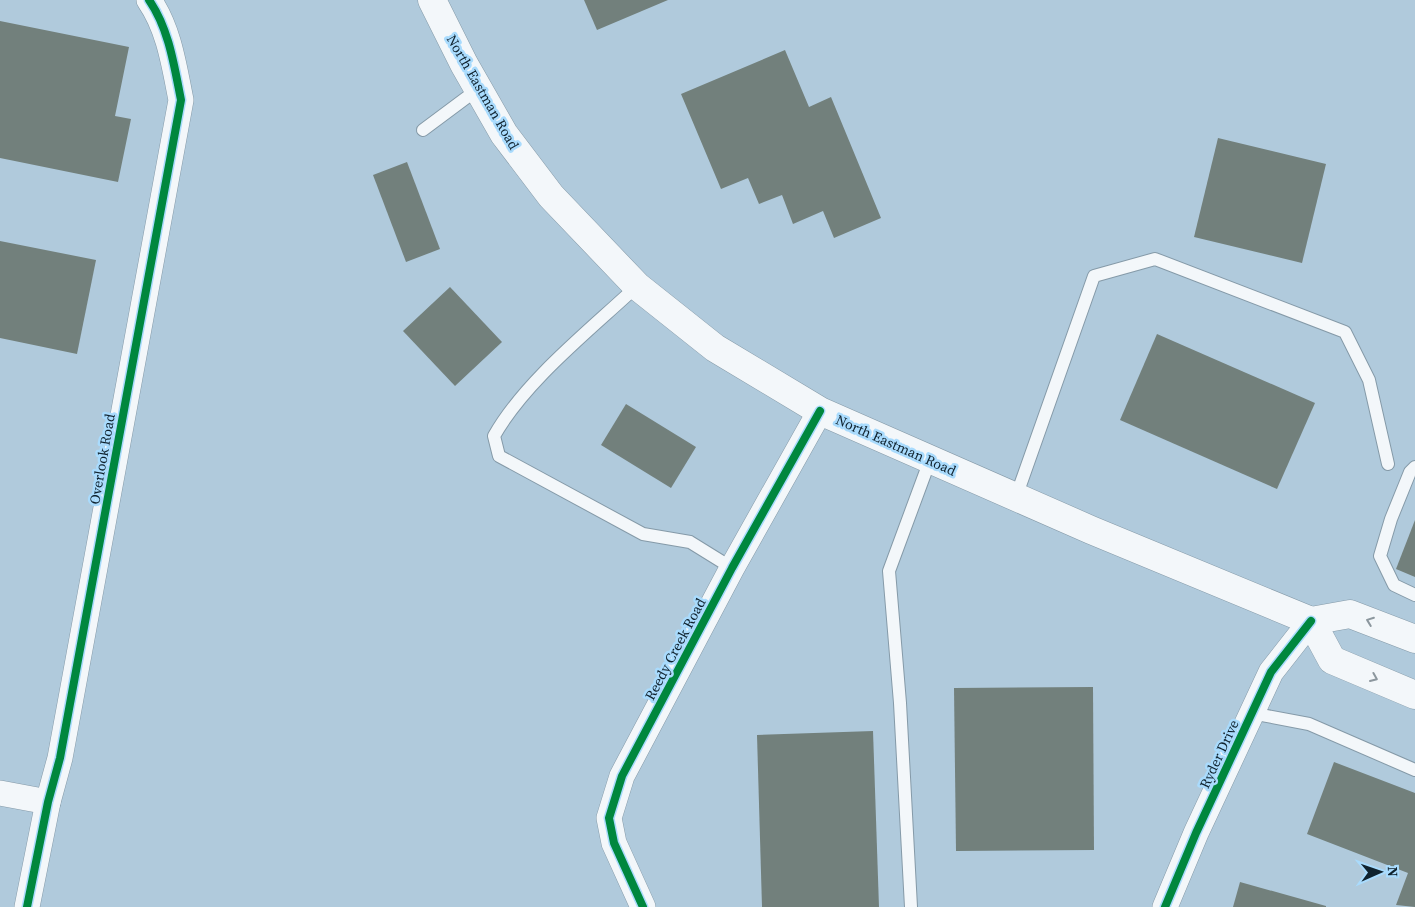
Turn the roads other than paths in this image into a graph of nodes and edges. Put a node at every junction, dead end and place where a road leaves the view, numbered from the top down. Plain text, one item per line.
1 (432, 0) edge
2 (154, 8) edge
3 (478, 89) junction
4 (423, 130) dead end
5 (636, 286) junction
6 (820, 411) junction
7 (930, 460) junction
8 (1388, 464) dead end
9 (1415, 467) edge
10 (1016, 497) junction
11 (732, 568) junction
12 (1415, 595) edge
13 (1311, 621) junction
14 (1415, 640) edge
15 (1415, 695) edge
16 (1252, 713) junction
17 (1415, 770) edge
18 (0, 793) edge
19 (48, 802) junction
20 (27, 907) edge
21 (643, 907) edge
22 (912, 907) edge
23 (1165, 907) edge

1 - 3 main road, North Eastman Road
2 - 19 street, Overlook Road
3 - 4 lane
3 - 5 main road, North Eastman Road
5 - 6 main road, North Eastman Road
5 - 11 lane
6 - 7 main road, North Eastman Road
6 - 11 street, Reedy Creek Road
7 - 10 main road, North Eastman Road
7 - 22 lane
8 - 10 lane
9 - 12 lane
10 - 13 main road, North Eastman Road
11 - 21 street, Reedy Creek Road
14 -> 13 main road
13 -> 15 main road
13 - 16 street, Ryder Drive
16 - 17 lane
16 - 23 street, Ryder Drive
18 - 19 street
19 - 20 street, Overlook Road

